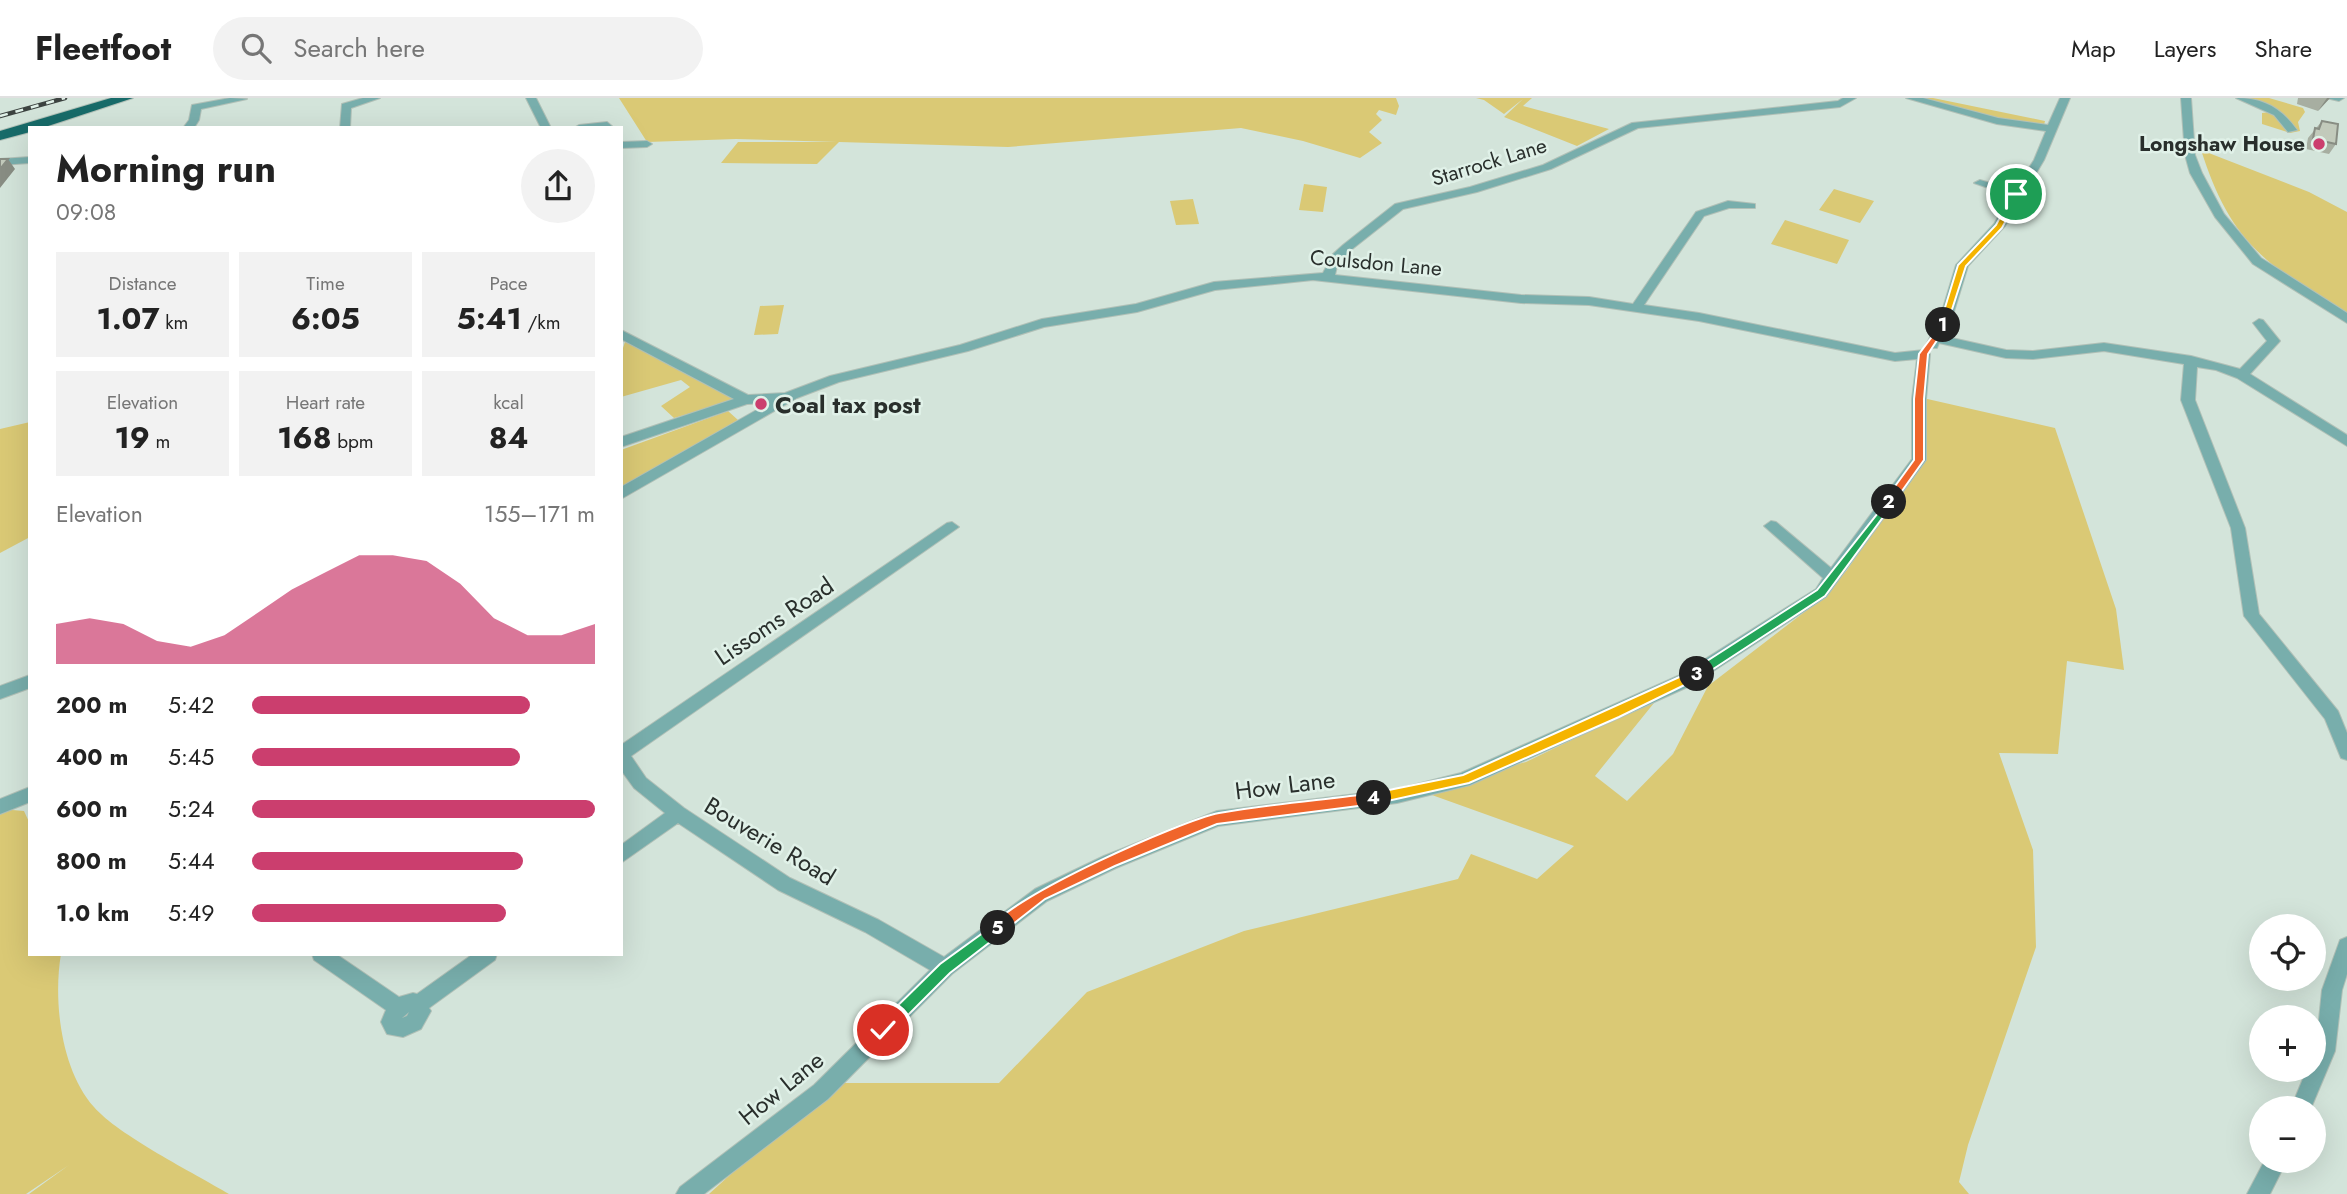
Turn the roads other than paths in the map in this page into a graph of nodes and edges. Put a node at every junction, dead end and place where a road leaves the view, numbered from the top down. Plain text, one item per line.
1 (126, 98) edge
2 (375, 98) edge
3 (531, 98) edge
4 (1851, 98) edge
5 (1911, 98) edge
6 (2065, 98) edge
7 (2186, 98) edge
8 (2241, 98) edge
9 (2331, 98) edge
10 (2339, 98) edge
11 (242, 99) edge
12 (33, 126) edge
13 (190, 126) edge
14 (345, 126) edge
15 (544, 126) edge
16 (28, 128) edge
17 (2052, 129) junction
18 (2292, 131) dead end
19 (0, 136) edge
20 (647, 144) dead end
21 (623, 145) edge
22 (28, 160) edge
23 (0, 162) edge
24 (1980, 183) dead end
25 (2016, 194) junction
26 (1751, 205) dead end
27 (1328, 277) junction
28 (1636, 308) junction
29 (2347, 319) edge
30 (2259, 323) dead end
31 (623, 335) edge
32 (1936, 338) junction
33 (1924, 354) junction
34 (2192, 360) junction
35 (2242, 375) junction
36 (792, 395) junction
37 (746, 400) junction
38 (623, 441) edge
39 (2347, 441) edge
40 (623, 493) edge
41 (1771, 526) dead end
42 (952, 527) dead end
43 (1833, 578) junction
44 (28, 682) edge
45 (0, 693) edge
46 (2347, 753) edge
47 (623, 754) edge
48 (623, 758) edge
49 (678, 813) junction
50 (623, 854) edge
51 (2347, 946) edge
52 (324, 956) edge
53 (485, 956) edge
54 (945, 968) junction
55 (2306, 1096) edge
56 (2270, 1173) edge
57 (687, 1194) edge
58 (2258, 1194) edge

1 - 12 highway
2 - 14 street
3 - 15 street
4 - 27 street, Starrock Lane
5 - 17 street
6 - 17 street
7 - 29 street
8 - 18 street
9 - 10 street
11 - 13 street
16 - 19 highway
17 - 25 street
20 - 21 street
22 - 23 street
24 - 25 street
25 - 32 street
26 - 28 street
27 - 28 street, Coulsdon Lane
27 - 36 street, Coulsdon Lane
28 - 33 street, Coulsdon Lane
30 - 35 street
31 - 37 street
32 - 33 street
32 - 34 street
33 - 43 street, How Lane
34 - 35 street
34 - 46 street
35 - 39 street
36 - 37 street, Coulsdon Lane
36 - 40 street, Coulsdon Lane
37 - 38 street, Coulsdon Lane
41 - 43 street
42 - 47 street, Lissoms Road
43 - 54 street, How Lane
44 - 45 street
48 - 49 street, Bouverie Road
49 - 50 street
49 - 54 street, Bouverie Road
51 - 55 street
52 - 53 street
54 - 57 street, How Lane
56 - 58 street

